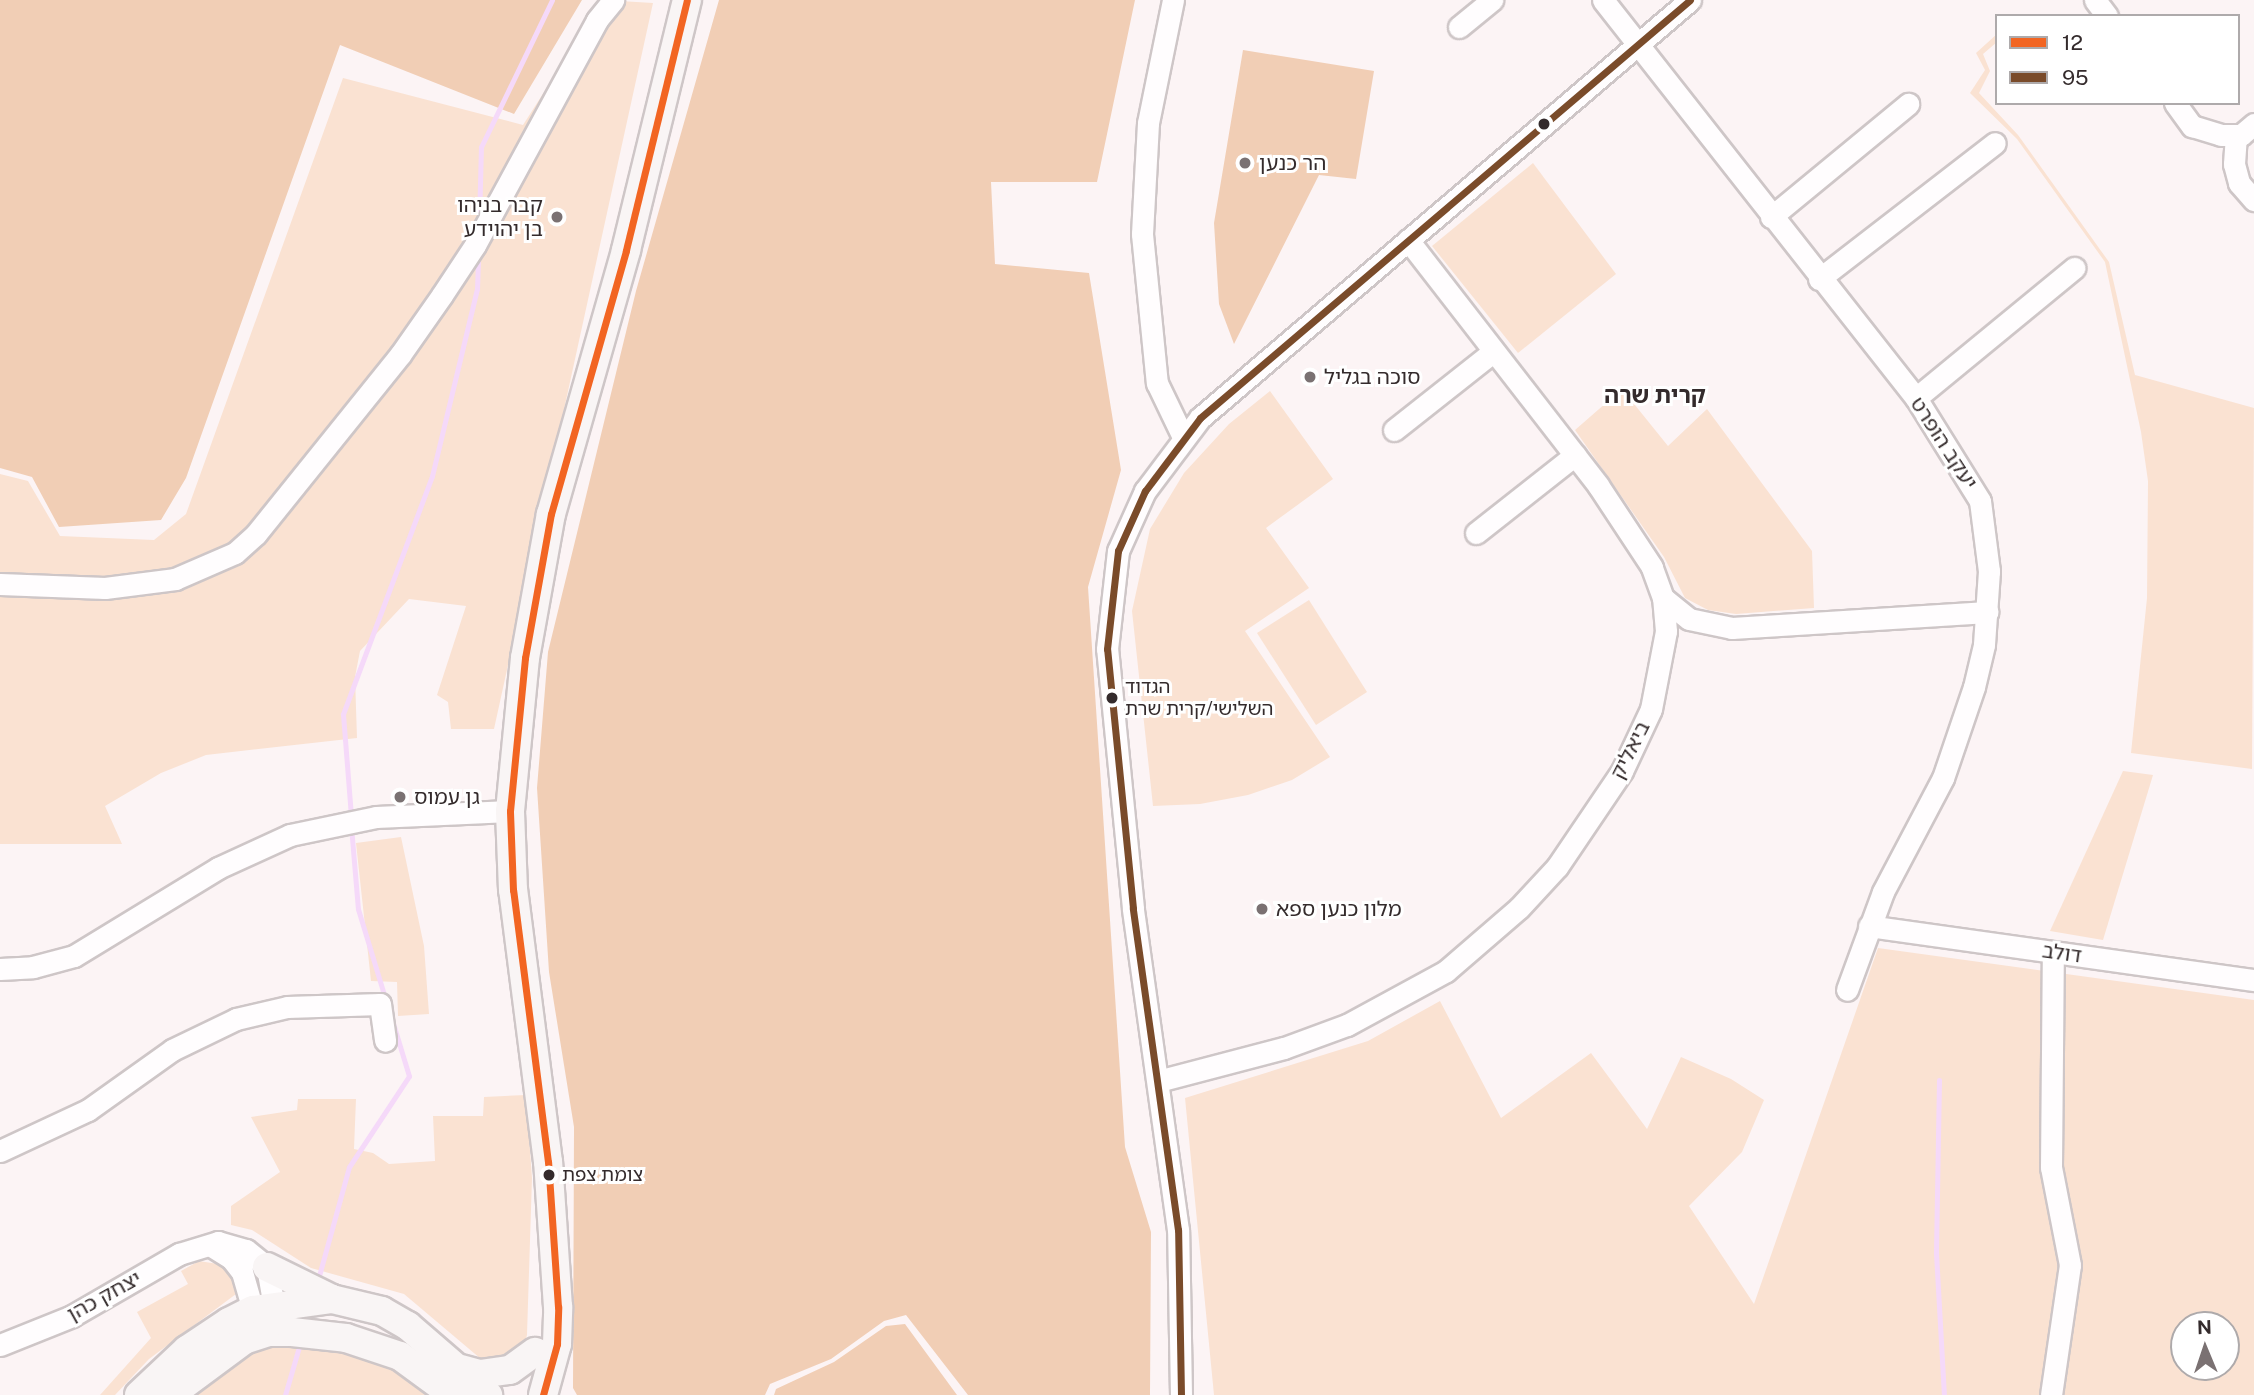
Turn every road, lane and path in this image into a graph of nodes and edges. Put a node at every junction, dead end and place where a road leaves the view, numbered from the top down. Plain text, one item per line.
1 (613, 0) edge
2 (687, 0) edge
3 (1173, 0) edge
4 (1492, 0) edge
5 (1603, 0) edge
6 (1690, 0) edge
7 (1459, 27) dead end
8 (1637, 46) junction
9 (1908, 103) dead end
10 (2176, 105) edge
11 (2245, 130) edge
12 (1995, 143) dead end
13 (2254, 200) edge
14 (1771, 217) junction
15 (1408, 240) junction
16 (2074, 268) dead end
17 (1819, 279) junction
18 (1494, 351) junction
19 (1916, 398) junction
20 (1394, 430) dead end
21 (1184, 439) junction
22 (1575, 455) junction
23 (1476, 533) dead end
24 (0, 584) edge
25 (1663, 598) junction
26 (1987, 612) junction
27 (510, 811) junction
28 (1869, 926) junction
29 (2053, 952) junction
30 (0, 968) edge
31 (2254, 980) edge
32 (1847, 990) dead end
33 (385, 1041) dead end
34 (1158, 1080) junction
35 (0, 1151) edge
36 (206, 1244) junction
37 (267, 1267) junction
38 (554, 1273) junction
39 (332, 1299) junction
40 (265, 1316) junction
41 (0, 1345) edge
42 (536, 1352) junction
43 (410, 1363) junction
44 (457, 1382) edge
45 (139, 1395) edge
46 (170, 1395) edge
47 (430, 1395) edge
48 (488, 1395) edge
49 (521, 1395) edge
50 (542, 1395) edge
51 (1181, 1395) edge
52 (2051, 1395) edge

1 - 24 street
2 - 27 main road
3 - 21 street
4 - 7 street
5 - 8 street
6 - 8 street
8 - 14 street, יעקב הופרט
8 - 15 street
9 - 14 street
10 - 11 street
11 - 13 street
12 - 17 street
14 - 17 street, יעקב הופרט
15 - 18 street, ביאליק
15 - 21 street
16 - 19 street
17 - 19 street, יעקב הופרט
18 - 20 street
18 - 22 street, ביאליק
19 - 26 street, יעקב הופרט
21 - 34 street
22 - 23 street
22 - 25 street, ביאליק
25 - 26 street
25 - 34 street, ביאליק
26 - 28 street, יעקב הופרט
27 - 30 street
27 - 38 main road
28 - 29 street, דולב
28 - 32 street, יעקב הופרט
29 - 31 street, דולב
29 - 52 street
33 - 35 street
34 - 51 street
36 - 37 street, יצחק כהן
36 - 40 street
36 - 41 street, יצחק כהן
37 - 39 main road
37 - 40 street
38 - 42 main road
38 - 50 main road
39 - 40 main road
39 - 44 main road
40 - 43 main road
40 - 45 main road
40 - 46 main road
42 - 44 main road
42 - 49 main road
43 - 44 main road
43 - 47 main road
44 - 48 main road

